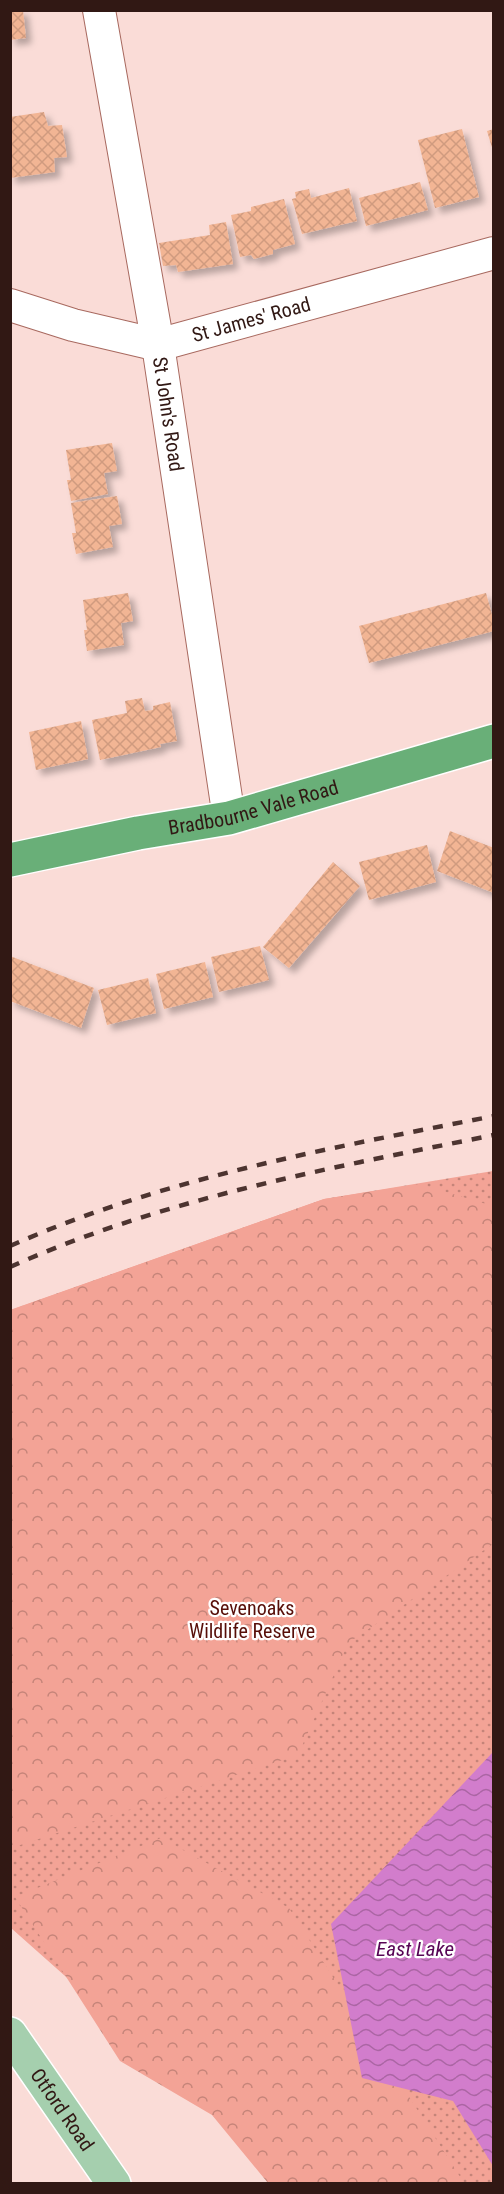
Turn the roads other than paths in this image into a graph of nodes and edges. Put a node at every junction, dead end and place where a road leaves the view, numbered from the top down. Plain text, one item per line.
1 (99, 10) edge
2 (494, 253) edge
3 (10, 305) edge
4 (158, 345) junction
5 (494, 741) edge
6 (229, 818) junction
7 (10, 860) edge
8 (10, 2034) edge
9 (114, 2184) edge

1 - 4 street, St John's Road
2 - 4 street, St James' Road
3 - 4 street, St James' Road
4 - 6 street, St John's Road
5 - 6 highway, Bradbourne Vale Road
6 - 7 highway, Bradbourne Vale Road
8 - 9 main road, Otford Road

